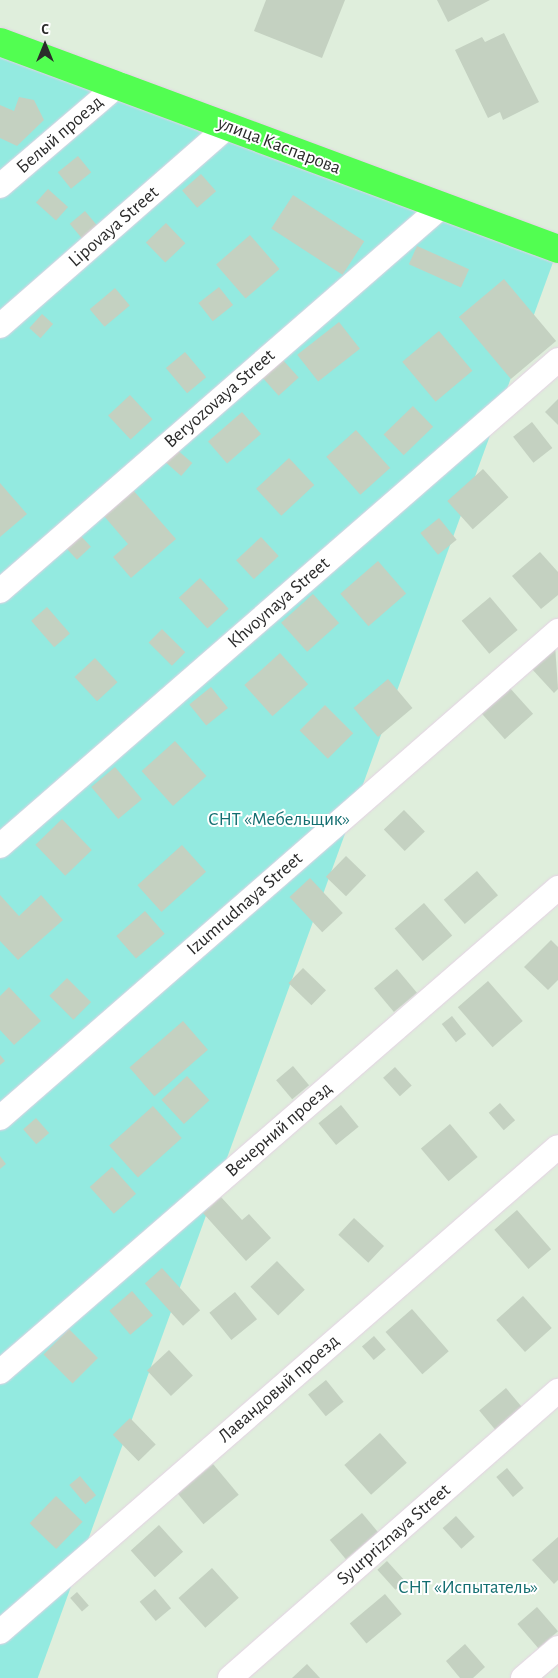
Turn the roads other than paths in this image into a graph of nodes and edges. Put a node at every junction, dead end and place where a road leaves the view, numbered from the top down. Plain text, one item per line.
1 (0, 42) edge
2 (119, 84) junction
3 (227, 128) junction
4 (0, 186) edge
5 (441, 207) junction
6 (558, 250) edge
7 (0, 326) edge
8 (558, 360) edge
9 (0, 591) edge
10 (558, 631) edge
11 (0, 846) edge
12 (558, 888) edge
13 (0, 1118) edge
14 (558, 1147) edge
15 (0, 1372) edge
16 (558, 1391) edge
17 (0, 1632) edge
18 (558, 1648) edge
19 (230, 1678) edge
20 (523, 1678) edge

1 - 2 main road, улица Каспарова
2 - 3 main road, улица Каспарова
2 - 4 street, Белый проезд
3 - 5 main road, улица Каспарова
3 - 7 street, Lipovaya Street
5 - 6 main road, улица Каспарова
5 - 9 street, Beryozovaya Street
8 - 11 street, Khvoynaya Street
10 - 13 street, Izumrudnaya Street
12 - 15 street, Вечерний проезд
14 - 17 street, Лавандовый проезд
16 - 19 street, Syurpriznaya Street
18 - 20 street

